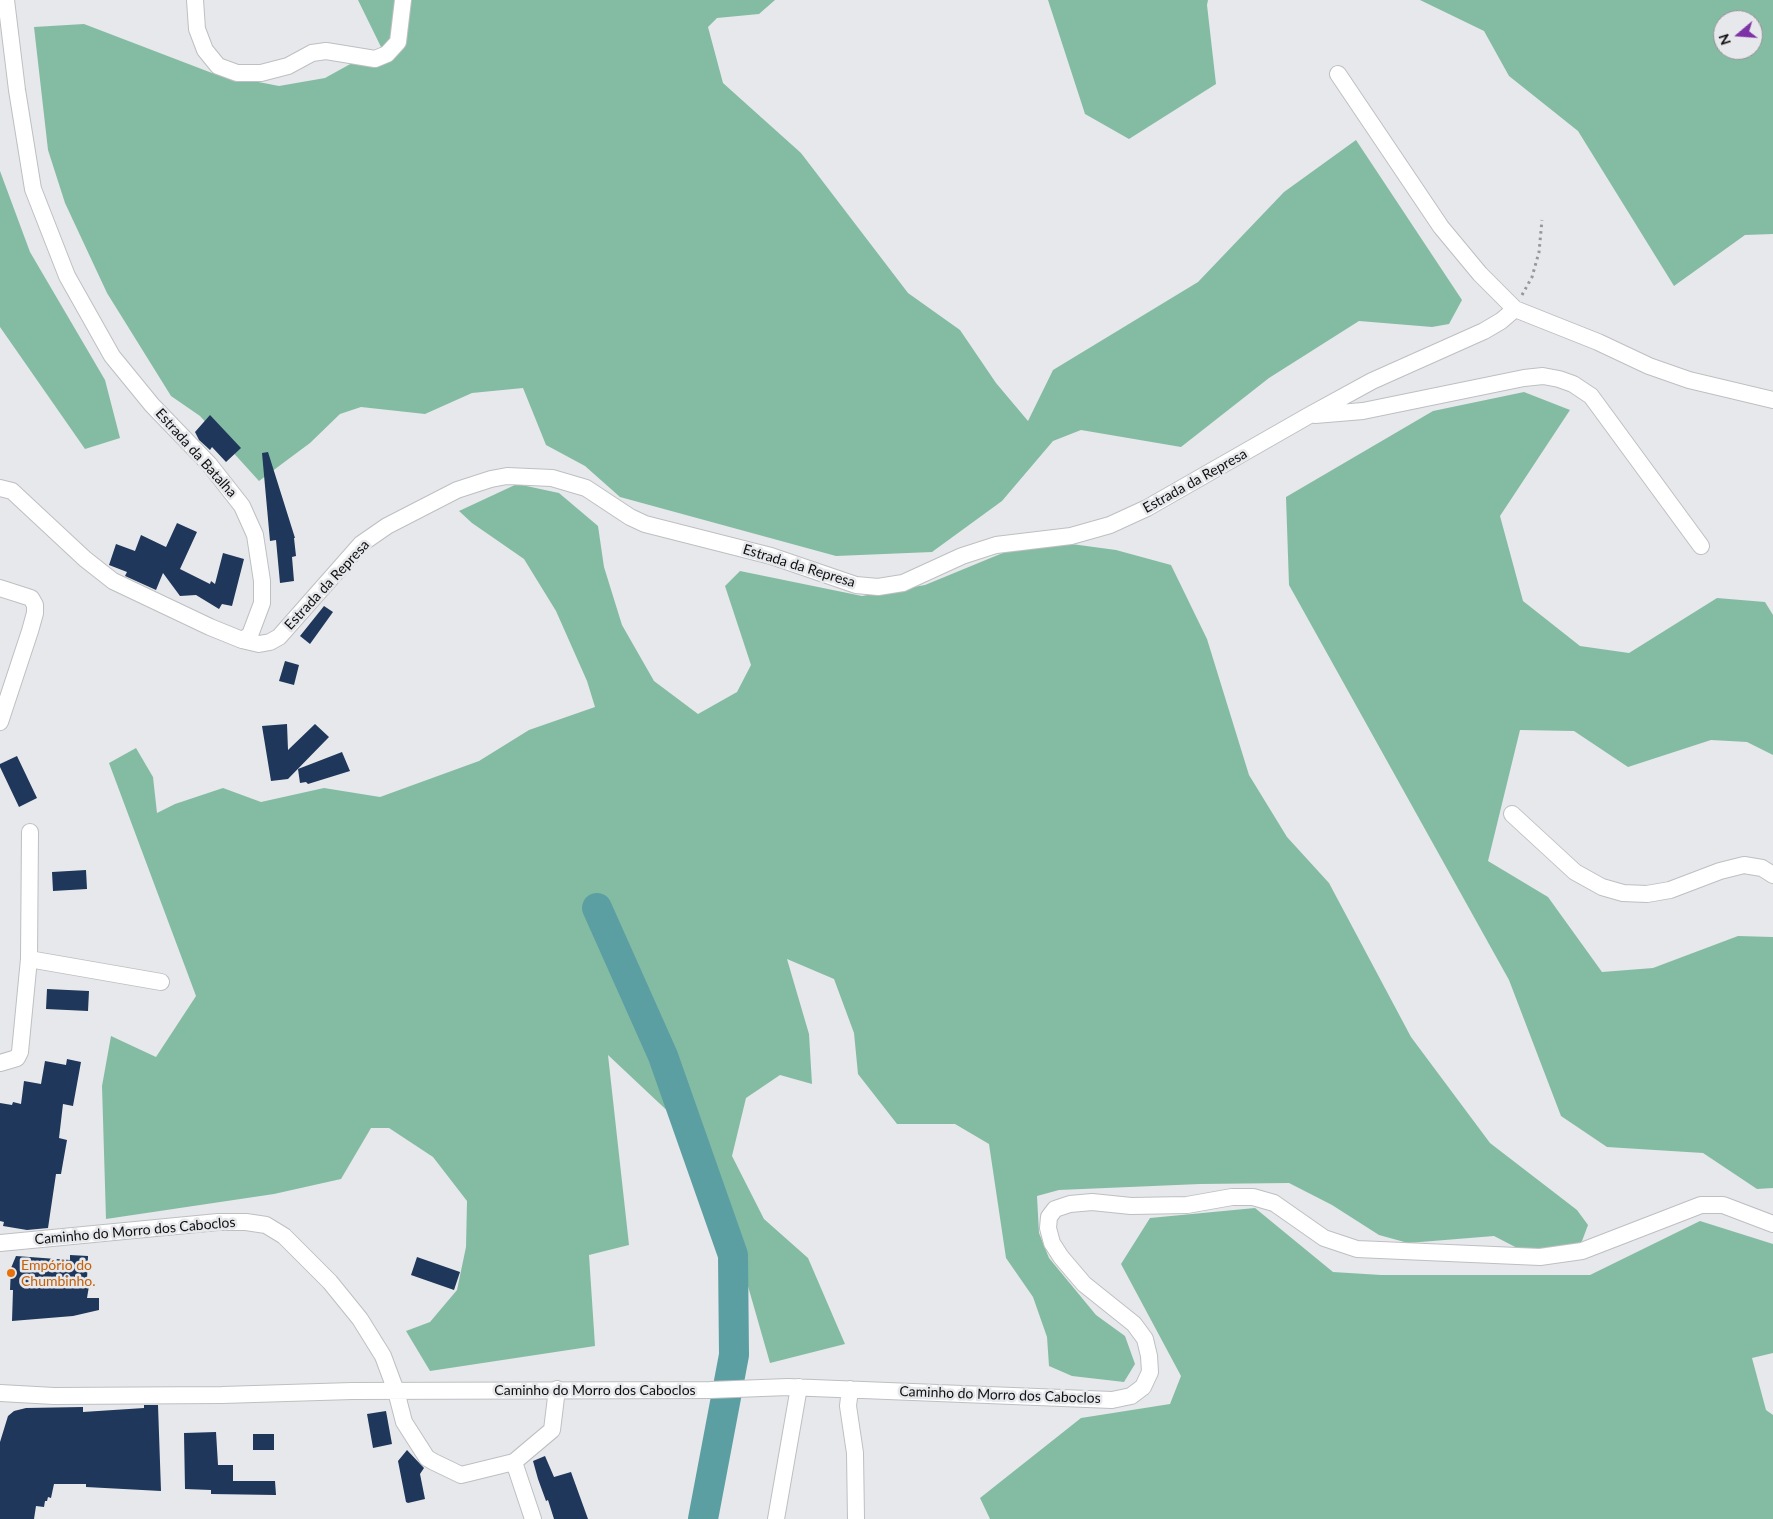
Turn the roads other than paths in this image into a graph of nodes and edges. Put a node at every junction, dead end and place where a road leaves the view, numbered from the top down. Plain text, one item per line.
1 (6, 0) edge
2 (195, 0) edge
3 (404, 0) edge
4 (1338, 74) dead end
5 (1515, 308) junction
6 (1773, 400) edge
7 (1308, 416) junction
8 (0, 488) edge
9 (1701, 546) dead end
10 (0, 588) edge
11 (242, 640) junction
12 (0, 722) edge
13 (1512, 814) dead end
14 (30, 832) dead end
15 (1773, 875) edge
16 (28, 959) junction
17 (161, 982) dead end
18 (0, 1062) edge
19 (1773, 1224) edge
20 (0, 1244) edge
21 (793, 1387) junction
22 (557, 1389) junction
23 (850, 1389) junction
24 (396, 1391) junction
25 (0, 1393) edge
26 (514, 1462) junction
27 (533, 1519) edge
28 (776, 1519) edge
29 (856, 1519) edge

1 - 11 street, Estrada da Batalha
2 - 3 street
4 - 5 street
5 - 6 street
5 - 7 street, Estrada da Represa
7 - 9 street
7 - 11 street, Estrada da Represa
8 - 11 street
10 - 12 street
13 - 15 street
14 - 16 street
16 - 17 street
16 - 18 street
19 - 23 street, Caminho do Morro dos Caboclos
20 - 24 street, Caminho do Morro dos Caboclos
21 - 22 street, Caminho do Morro dos Caboclos
21 - 23 street, Caminho do Morro dos Caboclos
21 - 28 street
22 - 24 street, Caminho do Morro dos Caboclos
22 - 26 street
23 - 29 street
24 - 25 street, Caminho do Morro dos Caboclos
24 - 26 street
26 - 27 street

